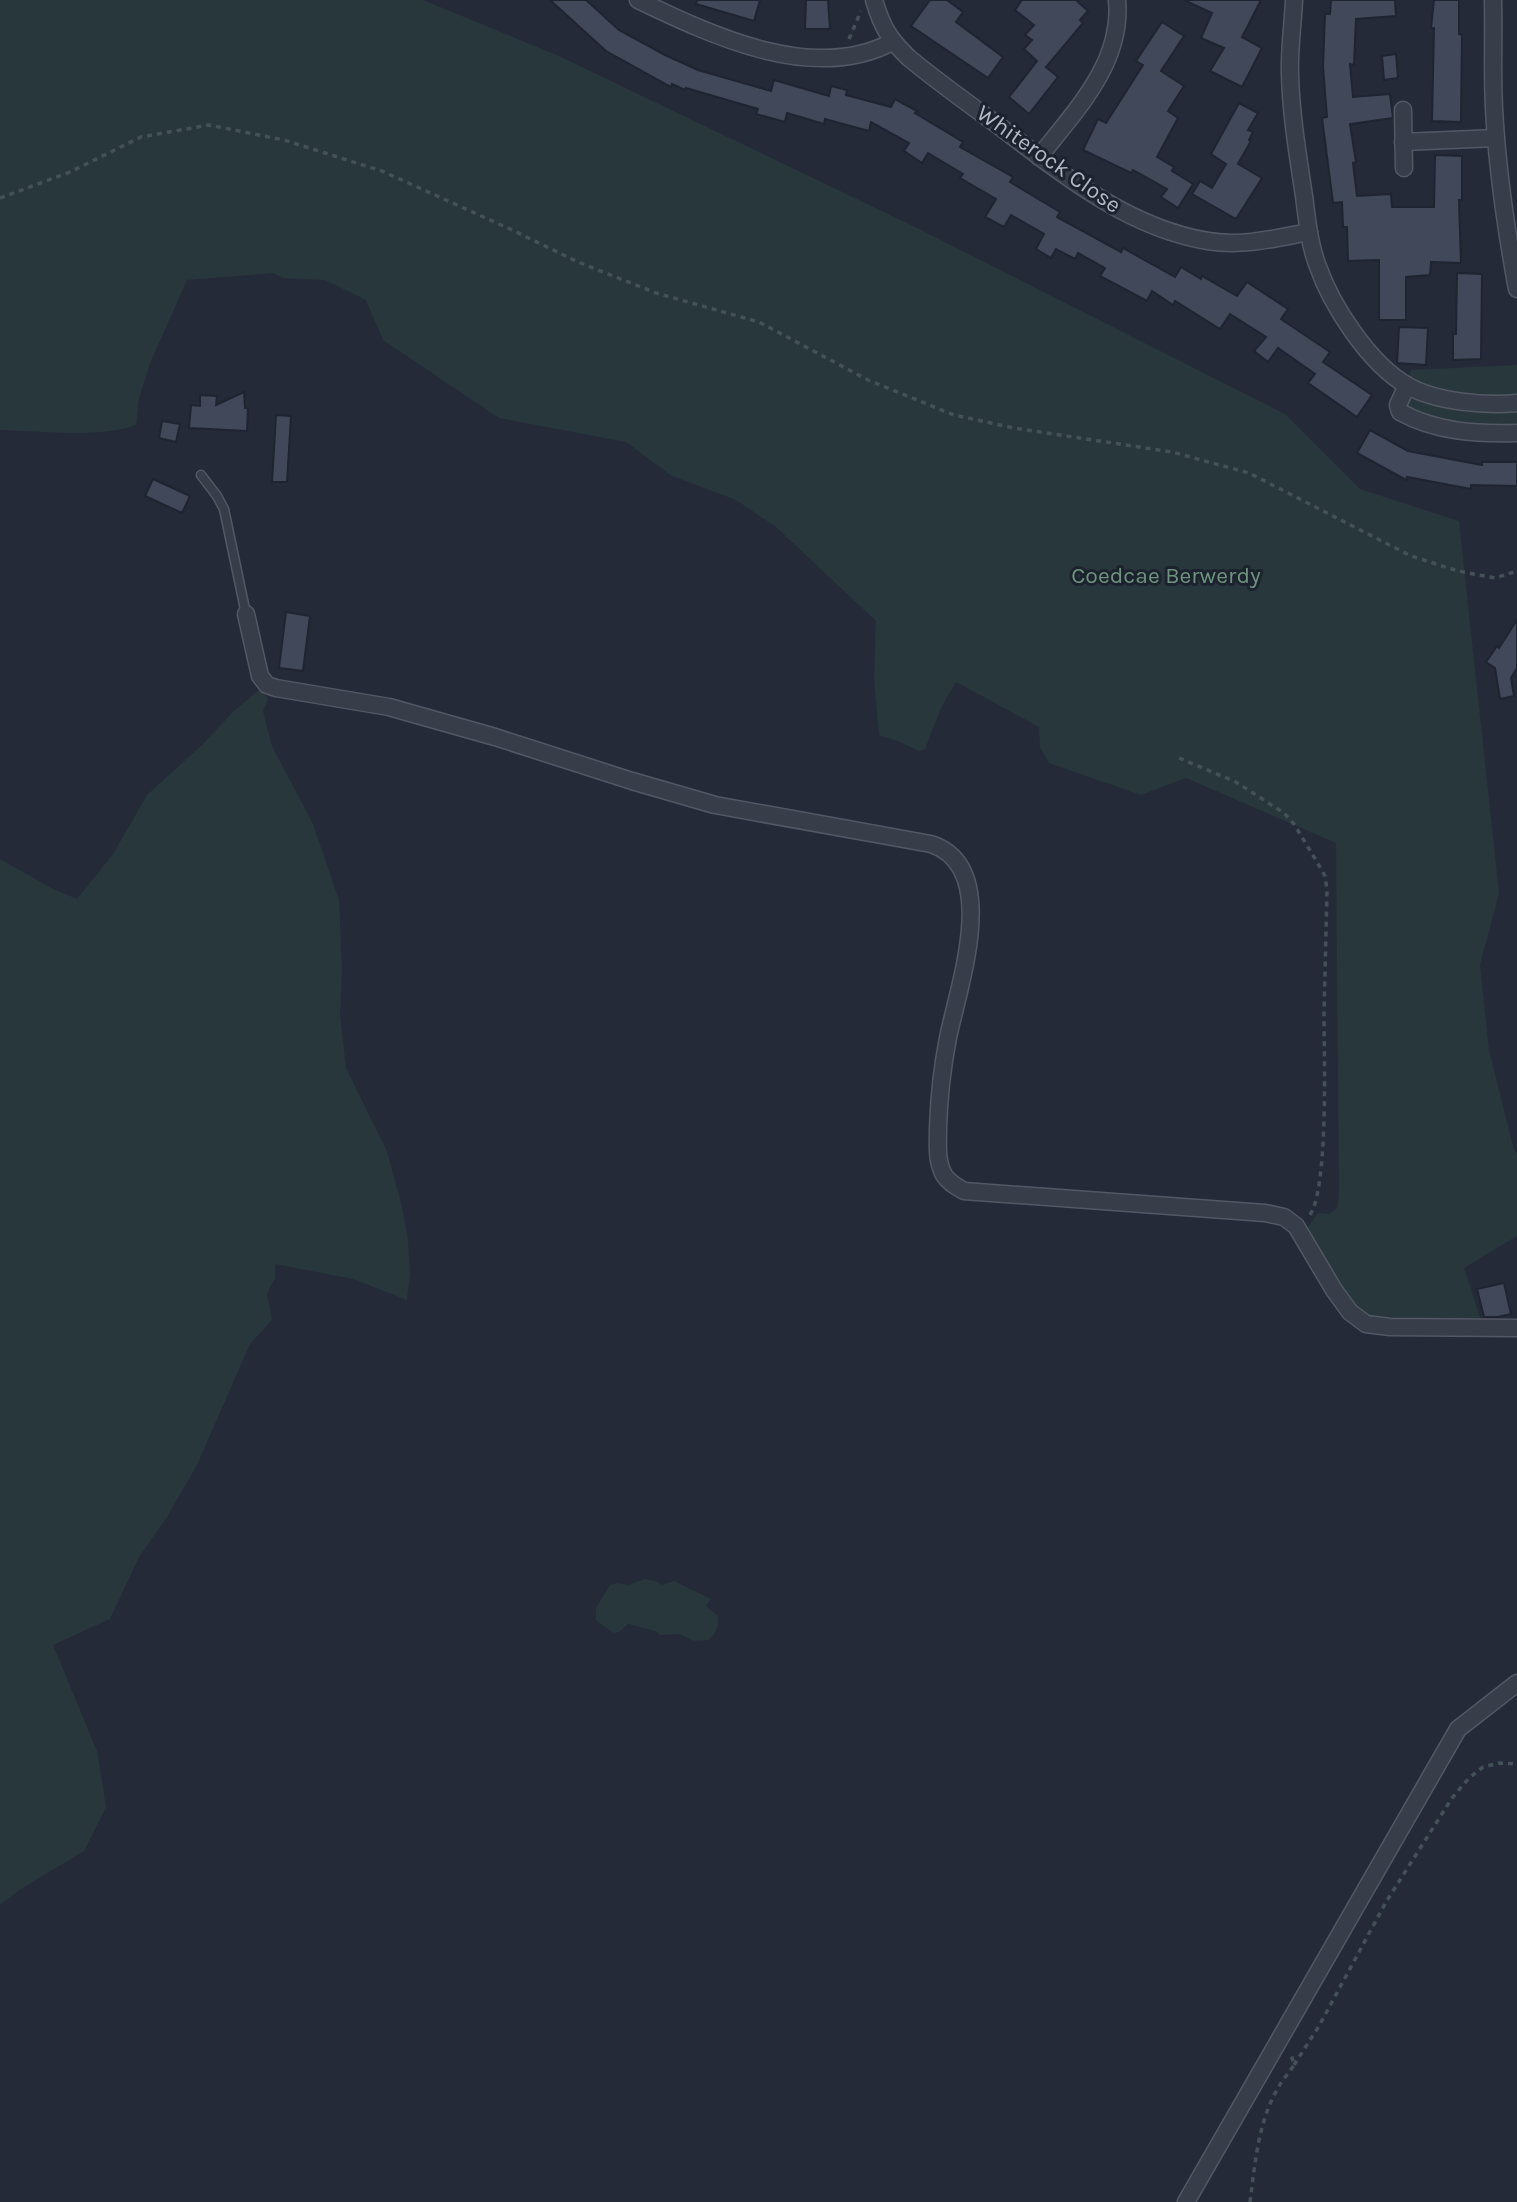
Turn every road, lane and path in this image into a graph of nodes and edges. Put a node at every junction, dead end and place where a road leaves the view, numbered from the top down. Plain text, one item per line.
1 (638, 0) edge
2 (1117, 0) edge
3 (1294, 0) edge
4 (1493, 0) edge
5 (874, 1) edge
6 (673, 8) edge
7 (892, 42) junction
8 (842, 56) junction
9 (1403, 110) dead end
10 (1496, 138) junction
11 (1403, 142) junction
12 (1039, 157) junction
13 (1404, 168) dead end
14 (0, 198) edge
15 (1309, 232) junction
16 (1517, 289) edge
17 (1407, 385) junction
18 (1517, 403) edge
19 (1517, 433) edge
20 (201, 475) dead end
21 (1517, 571) edge
22 (246, 614) joint
23 (1179, 758) dead end
24 (1296, 1226) junction
25 (1517, 1328) edge
26 (1517, 1683) edge
27 (1517, 1764) edge
28 (1285, 2028) junction
29 (1294, 2065) junction
30 (1186, 2202) edge
31 (1250, 2202) edge

1 - 6 street
2 - 12 street
3 - 15 street
4 - 10 street
5 - 7 street, Whiterock Close
5 - 8 path
6 - 8 street
7 - 8 street
7 - 12 street, Whiterock Close
9 - 11 street
10 - 11 street
10 - 16 street
11 - 13 street
12 - 15 street, Whiterock Close
14 - 21 path
15 - 17 street
17 - 18 street
17 - 19 street
20 - 22 lane
22 - 24 street
23 - 24 path
24 - 25 street
26 - 28 street
27 - 29 path
28 - 29 path
28 - 30 street
29 - 31 path

